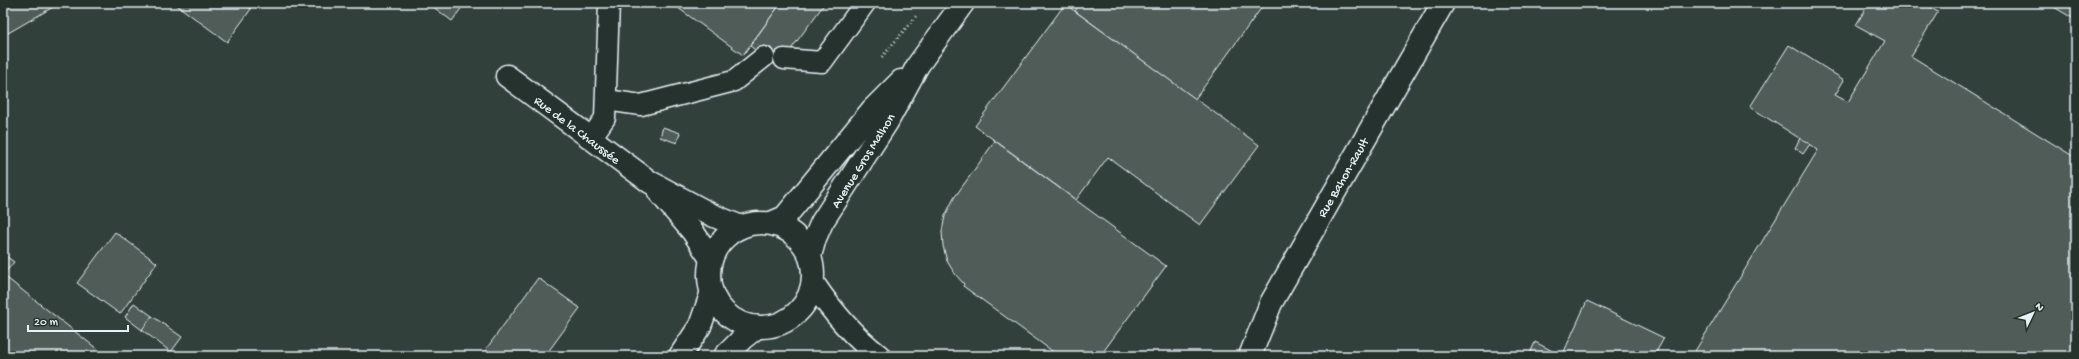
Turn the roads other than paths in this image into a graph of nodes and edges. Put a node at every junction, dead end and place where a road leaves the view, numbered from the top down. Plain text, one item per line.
1 (610, 3) edge
2 (865, 3) edge
3 (963, 3) edge
4 (1443, 3) edge
5 (764, 57) dead end
6 (784, 59) dead end
7 (918, 65) junction
8 (507, 76) dead end
9 (606, 100) junction
10 (591, 138) junction
11 (650, 182) junction
12 (772, 224) junction
13 (741, 226) junction
14 (810, 256) junction
15 (711, 259) junction
16 (813, 284) junction
17 (712, 292) junction
18 (757, 327) junction
19 (680, 356) edge
20 (725, 356) edge
21 (879, 356) edge
22 (1250, 356) edge

1 - 9 lane
2 - 6 lane
3 - 7 main road, Avenue Gros Malhon
4 - 22 main road, Rue Bahon-Rault
5 - 9 lane
7 - 12 main road, Avenue Gros Malhon
7 - 14 main road, Avenue Gros Malhon
8 - 10 main road, Rue de la Chaussée
9 - 10 lane
10 - 11 main road, Rue de la Chaussée
11 - 13 main road, Rue de la Chaussée
11 - 15 main road, Rue de la Chaussée
12 - 13 main road
12 - 14 main road
13 - 15 main road
14 - 16 main road
15 - 17 main road
16 - 18 main road
16 - 21 main road
17 - 18 main road
17 - 19 main road
18 - 20 main road

